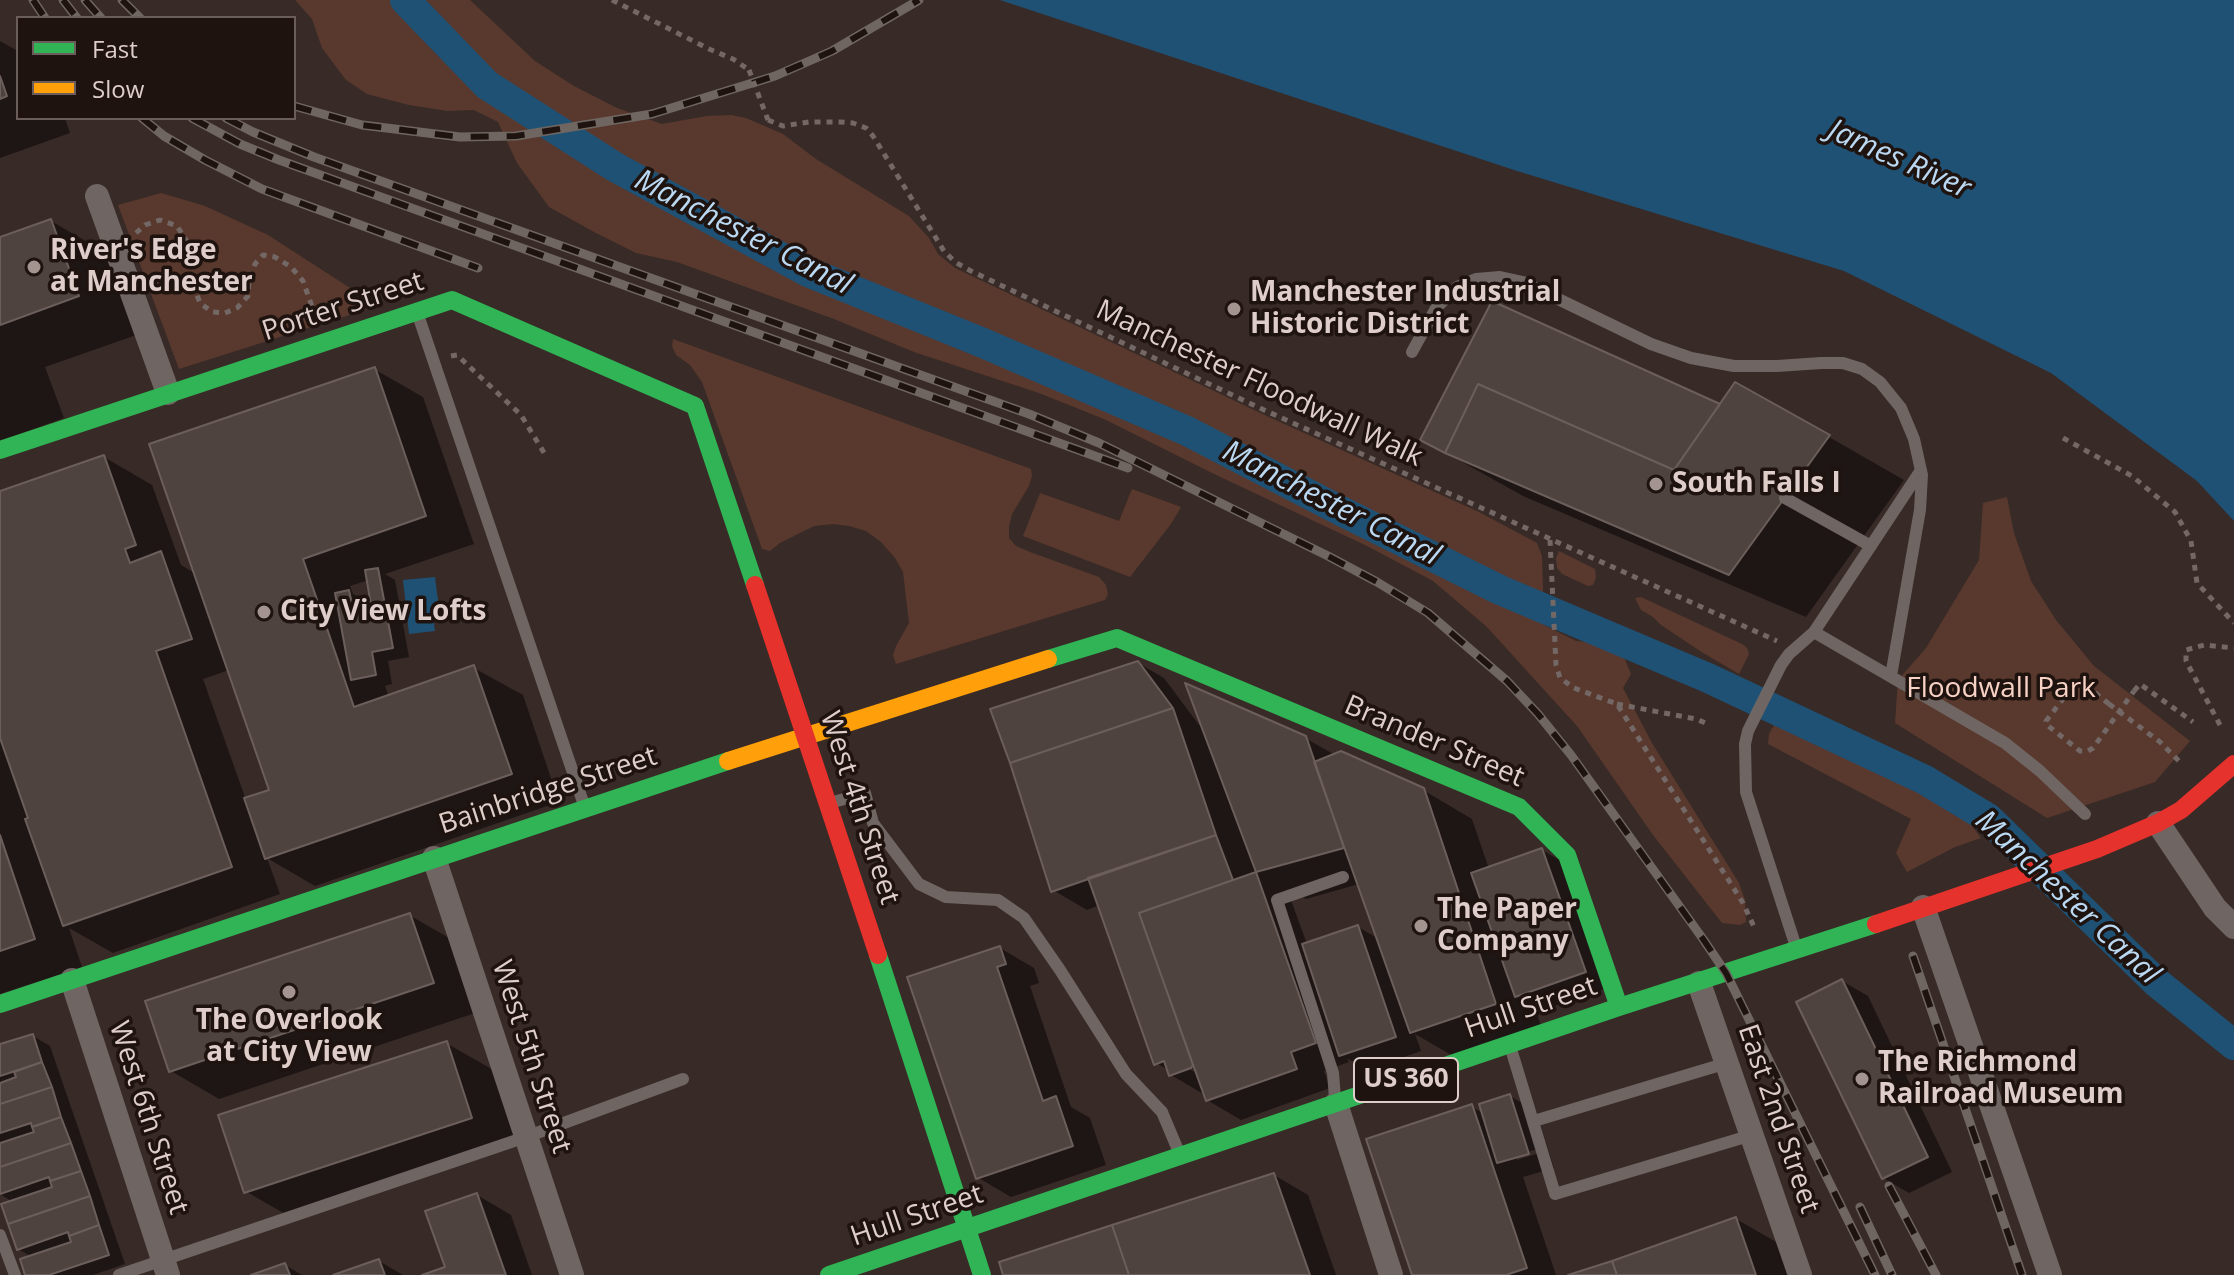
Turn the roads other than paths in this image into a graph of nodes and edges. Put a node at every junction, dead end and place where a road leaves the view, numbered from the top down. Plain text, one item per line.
1 (97, 196) dead end
2 (417, 312) junction
3 (1412, 352) dead end
4 (168, 393) junction
5 (695, 406) joint
6 (0, 450) edge
7 (1921, 470) junction
8 (1785, 498) dead end
9 (1871, 546) junction
10 (1814, 632) junction
11 (1117, 638) joint
12 (1891, 676) junction
13 (806, 735) junction
14 (2234, 764) edge
15 (828, 804) junction
16 (585, 808) junction
17 (2085, 814) dead end
18 (2158, 823) junction
19 (434, 858) junction
20 (1343, 877) dead end
21 (1923, 907) junction
22 (2234, 927) edge
23 (1797, 950) junction
24 (72, 980) junction
25 (1699, 983) junction
26 (0, 1004) edge
27 (1619, 1007) junction
28 (1510, 1045) junction
29 (1727, 1063) junction
30 (683, 1079) dead end
31 (1336, 1104) junction
32 (1534, 1121) junction
33 (1752, 1135) junction
34 (526, 1137) junction
35 (1181, 1156) junction
36 (966, 1229) junction
37 (0, 1235) edge
38 (165, 1268) edge
39 (15, 1275) edge
40 (119, 1275) edge
41 (572, 1275) edge
42 (829, 1275) edge
43 (982, 1275) edge
44 (1391, 1275) edge
45 (1800, 1275) edge
46 (2050, 1275) edge

1 - 4 street
2 - 4 street, Porter Street
2 - 5 street, Porter Street
2 - 16 lane
3 - 7 lane
4 - 6 street, Porter Street
5 - 13 street, West 4th Street
7 - 9 lane
7 - 12 lane
8 - 9 lane
9 - 10 lane
10 - 12 lane
10 - 23 lane
11 - 13 street, Bainbridge Street
11 - 27 street, Brander Street
12 - 17 lane
13 - 15 street, West 4th Street
13 - 16 street, Bainbridge Street
14 - 18 street, Hull Street / US 360
15 - 35 lane
15 - 36 street, West 4th Street
16 - 19 street, Bainbridge Street
18 - 21 street, Hull Street / US 360
18 - 22 street
19 - 24 street, Bainbridge Street
19 - 34 street, West 5th Street
20 - 31 lane
21 - 23 street, Hull Street / US 360
21 - 46 street
23 - 25 street, Hull Street / US 360
24 - 26 street, Bainbridge Street
24 - 38 street, West 6th Street
25 - 27 street, Hull Street / US 360
25 - 29 street, East 2nd Street
27 - 28 street, Hull Street / US 360
28 - 31 street, Hull Street / US 360
28 - 32 lane
29 - 32 lane
29 - 33 street, East 2nd Street
30 - 34 lane
31 - 35 street, Hull Street / US 360
31 - 44 street
32 - 33 lane
33 - 45 street, East 2nd Street
34 - 38 lane
34 - 41 street, West 5th Street
35 - 36 street, Hull Street / US 360
36 - 42 street, Hull Street / US 360
36 - 43 street, West 4th Street
37 - 39 lane
38 - 40 lane

